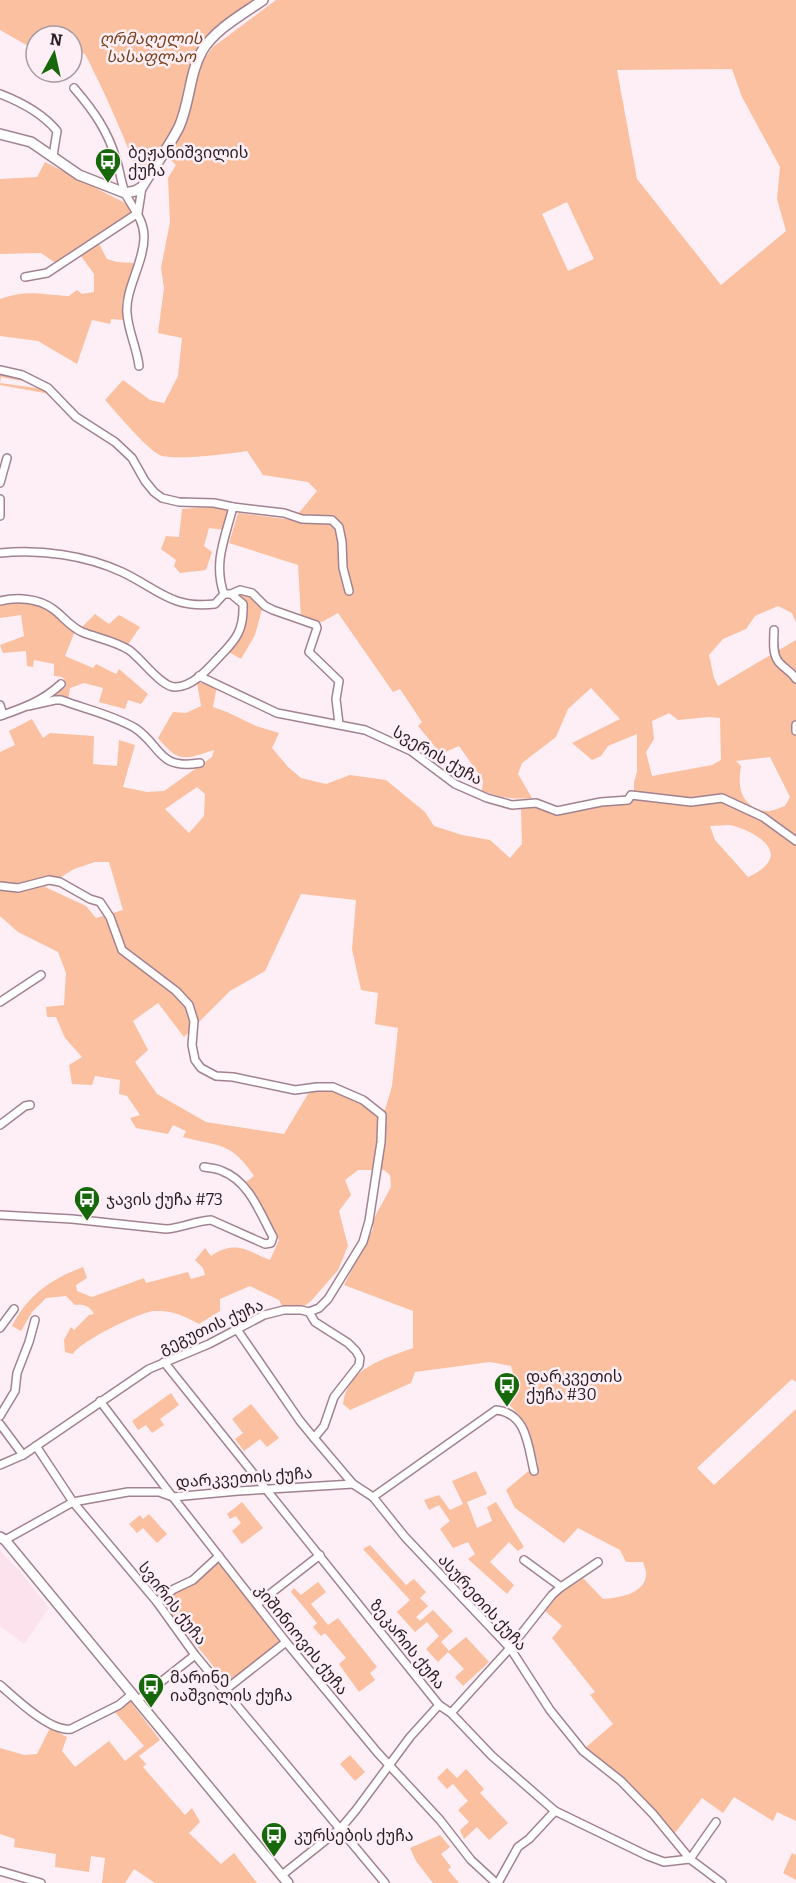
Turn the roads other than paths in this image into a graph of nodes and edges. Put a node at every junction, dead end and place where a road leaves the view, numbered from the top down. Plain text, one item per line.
1 (263, 0) edge
2 (74, 88) dead end
3 (0, 94) edge
4 (0, 134) edge
5 (53, 156) junction
6 (142, 186) junction
7 (126, 194) junction
8 (138, 213) junction
9 (25, 277) dead end
10 (139, 366) dead end
11 (0, 370) edge
12 (7, 458) dead end
13 (0, 483) edge
14 (0, 499) edge
15 (232, 507) junction
16 (0, 516) edge
17 (0, 553) edge
18 (348, 591) dead end
19 (227, 594) junction
20 (0, 601) edge
21 (774, 630) dead end
22 (199, 676) junction
23 (796, 679) edge
24 (61, 684) dead end
25 (0, 705) edge
26 (28, 706) junction
27 (2, 716) edge
28 (339, 724) junction
29 (796, 725) edge
30 (796, 731) edge
31 (200, 763) dead end
32 (796, 841) edge
33 (0, 886) edge
34 (40, 975) dead end
35 (0, 1002) edge
36 (30, 1105) dead end
37 (0, 1125) edge
38 (204, 1167) dead end
39 (0, 1215) edge
40 (14, 1309) dead end
41 (309, 1312) junction
42 (35, 1320) dead end
43 (0, 1328) edge
44 (236, 1328) junction
45 (164, 1362) junction
46 (100, 1401) junction
47 (0, 1416) edge
48 (0, 1424) edge
49 (314, 1438) junction
50 (36, 1446) junction
51 (23, 1455) junction
52 (0, 1465) edge
53 (534, 1470) dead end
54 (353, 1484) junction
55 (268, 1489) junction
56 (173, 1497) junction
57 (373, 1497) junction
58 (73, 1502) junction
59 (2, 1539) edge
60 (320, 1555) junction
61 (219, 1556) junction
62 (524, 1560) dead end
63 (597, 1562) dead end
64 (561, 1587) junction
65 (157, 1602) junction
66 (256, 1604) junction
67 (286, 1642) junction
68 (510, 1648) junction
69 (195, 1655) junction
70 (0, 1684) edge
71 (225, 1690) junction
72 (135, 1697) junction
73 (439, 1705) junction
74 (451, 1713) junction
75 (389, 1763) junction
76 (555, 1811) junction
77 (716, 1822) dead end
78 (340, 1828) junction
79 (690, 1859) junction
80 (0, 1871) edge
81 (285, 1879) edge
82 (41, 1883) edge
83 (385, 1883) edge
84 (497, 1883) edge
85 (722, 1883) edge

1 - 6 street
2 - 7 street
3 - 5 street
4 - 5 street
5 - 7 street
6 - 7 street
6 - 8 street
7 - 8 street
8 - 9 street
8 - 10 street
11 - 15 street
12 - 13 street
14 - 16 street
15 - 18 street
15 - 19 street
17 - 19 street
19 - 22 street
19 - 28 street
20 - 22 street
21 - 23 street
22 - 28 street, სვერის ქუჩა
24 - 26 street
25 - 27 street
26 - 27 street
26 - 31 street
28 - 32 street, სვერის ქუჩა
29 - 30 street
33 - 41 street
34 - 35 street
36 - 37 street
38 - 39 street
40 - 43 street
41 - 44 street, გეგუთის ქუჩა
41 - 49 street
42 - 47 street
44 - 45 street, გეგუთის ქუჩა
44 - 49 street, ასურეთის ქუჩა
45 - 46 street, გეგუთის ქუჩა
45 - 55 street, ზეკარის ქუჩა
46 - 50 street, გეგუთის ქუჩა
46 - 56 street, კიშინიოვის ქუჩა
48 - 51 street
49 - 54 street, ასურეთის ქუჩა
50 - 51 street, გეგუთის ქუჩა
50 - 58 street, სვირის ქუჩა
51 - 52 street, გეგუთის ქუჩა
53 - 57 street
54 - 55 street, დარკვეთის ქუჩა
54 - 57 street, ასურეთის ქუჩა
55 - 56 street, დარკვეთის ქუჩა
55 - 60 street, ზეკარის ქუჩა
56 - 58 street, დარკვეთის ქუჩა
56 - 61 street, კიშინიოვის ქუჩა
57 - 68 street, ასურეთის ქუჩა
58 - 59 street, დარკვეთის ქუჩა
58 - 65 street, სვირის ქუჩა
59 - 72 street
60 - 66 street
60 - 73 street, ზეკარის ქუჩა
61 - 65 street
61 - 66 street, კიშინიოვის ქუჩა
62 - 64 street
63 - 64 street
64 - 68 street
65 - 69 street, სვირის ქუჩა
66 - 67 street, კიშინიოვის ქუჩა
67 - 71 street
67 - 75 street, კიშინიოვის ქუჩა
68 - 74 street
68 - 79 street, ასურეთის ქუჩა
69 - 71 street, სვირის ქუჩა
69 - 72 street
70 - 72 street
71 - 78 street, სვირის ქუჩა
72 - 81 street
73 - 74 street, ზეკარის ქუჩა
73 - 75 street
74 - 76 street, ზეკარის ქუჩა
75 - 78 street
75 - 84 street, კიშინიოვის ქუჩა
76 - 79 street, ზეკარის ქუჩა
76 - 84 street
77 - 79 street
78 - 81 street
78 - 83 street, სვირის ქუჩა
79 - 85 street, ასურეთის ქუჩა
80 - 82 street

